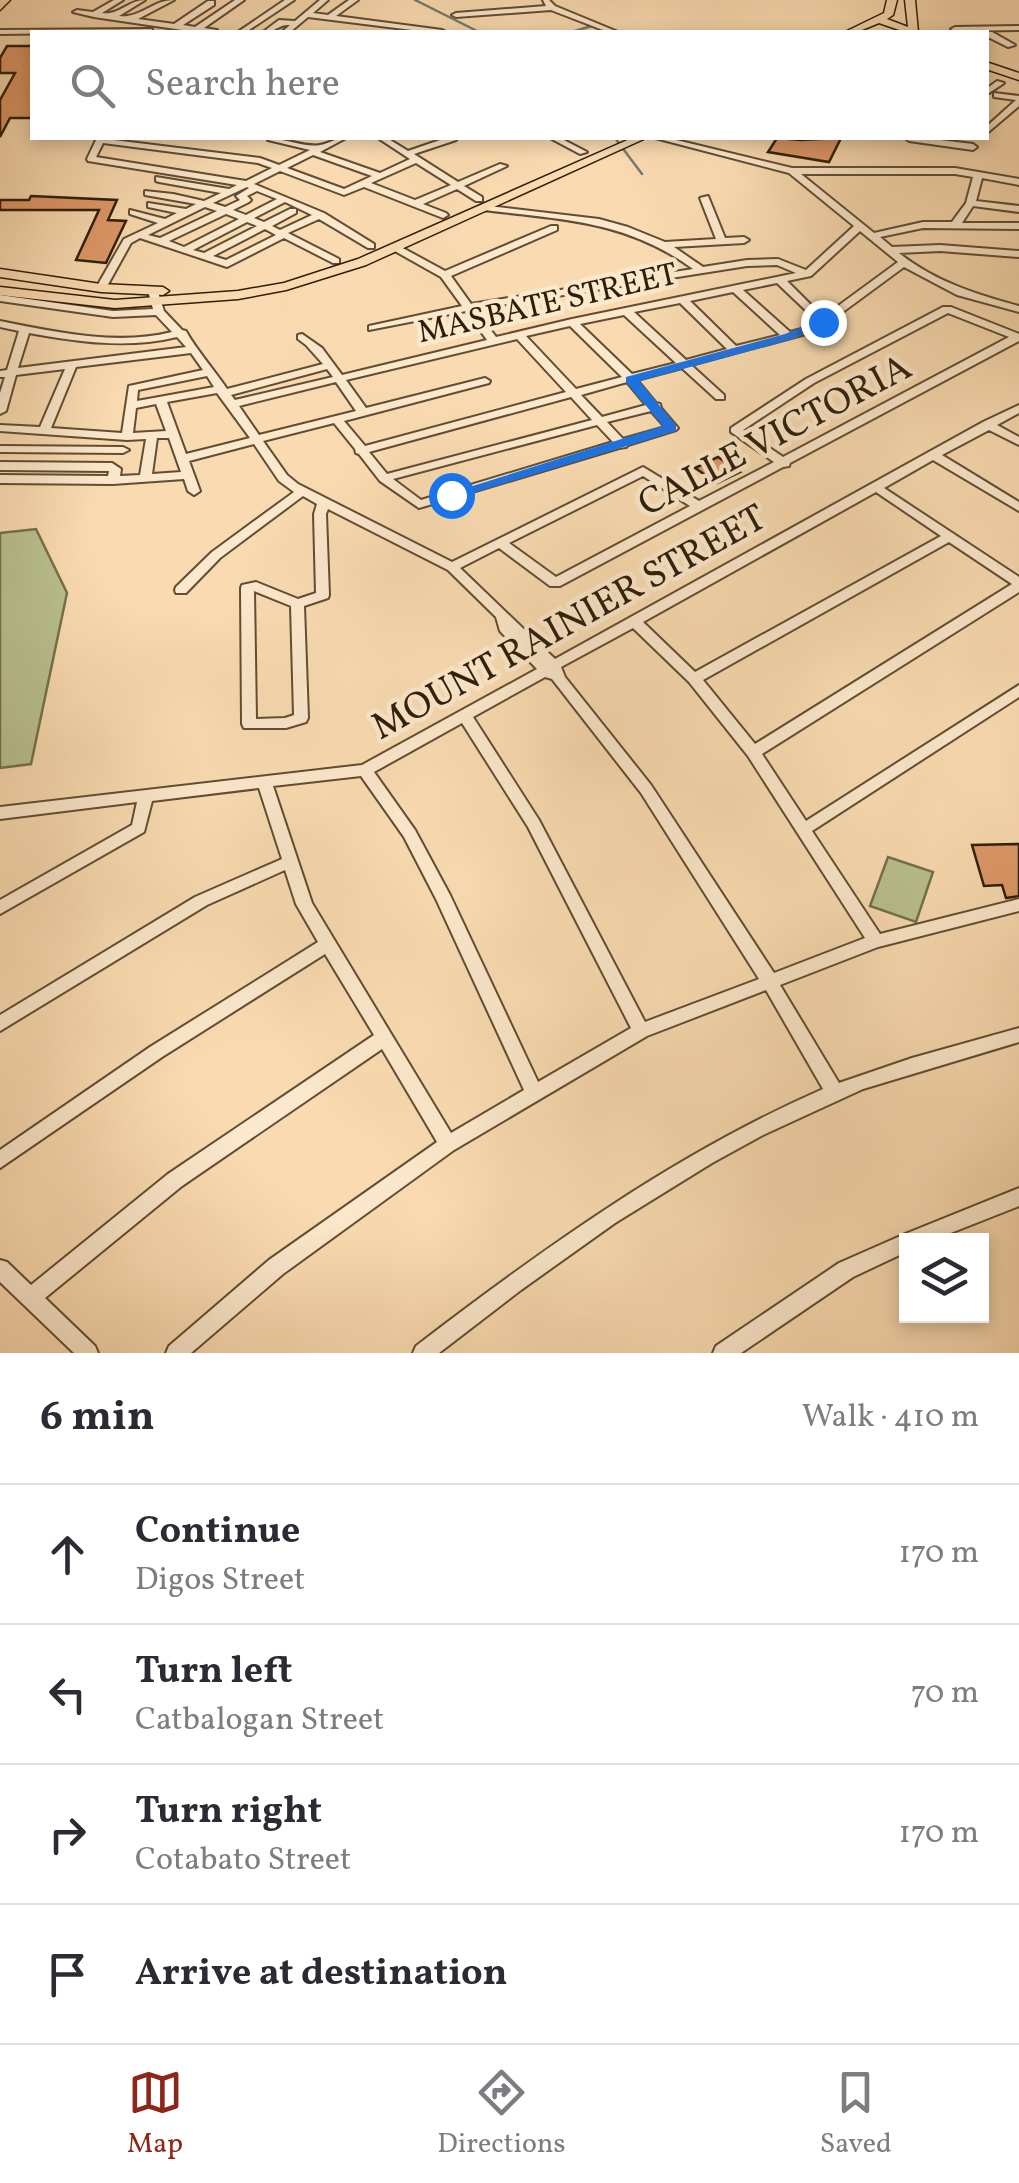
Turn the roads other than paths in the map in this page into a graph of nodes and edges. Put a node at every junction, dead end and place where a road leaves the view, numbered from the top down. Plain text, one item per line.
1 (5, 0) edge
2 (85, 0) edge
3 (119, 0) edge
4 (143, 0) edge
5 (170, 0) edge
6 (240, 0) edge
7 (290, 0) edge
8 (354, 0) edge
9 (892, 0) edge
10 (159, 2) junction
11 (208, 2) edge
12 (320, 3) edge
13 (549, 4) edge
14 (910, 6) edge
15 (0, 8) edge
16 (339, 10) junction
17 (77, 12) junction
18 (94, 15) junction
19 (308, 15) junction
20 (456, 15) dead end
21 (110, 18) junction
22 (329, 18) junction
23 (130, 20) junction
24 (366, 23) junction
25 (296, 24) junction
26 (881, 25) edge
27 (176, 27) junction
28 (149, 29) edge
29 (955, 29) dead end
30 (67, 30) edge
31 (121, 30) edge
32 (196, 30) joint
33 (245, 30) edge
34 (271, 30) edge
35 (288, 30) edge
36 (356, 30) edge
37 (425, 30) edge
38 (606, 30) edge
39 (962, 30) edge
40 (0, 32) edge
41 (30, 32) edge
42 (1007, 37) edge
43 (989, 64) edge
44 (1019, 75) edge
45 (1000, 83) dead end
46 (992, 94) edge
47 (1019, 100) edge
48 (989, 129) edge
49 (101, 140) edge
50 (105, 140) edge
51 (140, 140) edge
52 (279, 140) edge
53 (338, 140) edge
54 (382, 140) edge
55 (389, 140) edge
56 (449, 140) edge
57 (558, 140) edge
58 (612, 140) edge
59 (635, 140) edge
60 (673, 140) edge
61 (935, 140) edge
62 (975, 143) edge
63 (130, 146) junction
64 (370, 146) dead end
65 (315, 150) junction
66 (583, 152) junction
67 (414, 156) junction
68 (338, 160) junction
69 (503, 166) dead end
70 (280, 167) junction
71 (792, 171) junction
72 (973, 174) junction
73 (304, 176) junction
74 (380, 176) junction
75 (158, 179) dead end
76 (177, 182) junction
77 (1019, 182) edge
78 (244, 183) junction
79 (364, 184) junction
80 (458, 186) junction
81 (256, 188) junction
82 (229, 191) junction
83 (148, 193) dead end
84 (164, 194) junction
85 (705, 198) dead end
86 (285, 199) junction
87 (207, 202) junction
88 (481, 203) junction
89 (971, 203) junction
90 (414, 204) junction
91 (228, 209) junction
92 (1019, 209) edge
93 (607, 210) dead end
94 (293, 211) dead end
95 (134, 212) dead end
96 (185, 212) junction
97 (443, 215) junction
98 (320, 216) junction
99 (246, 217) junction
100 (166, 222) junction
101 (596, 222) junction
102 (264, 226) junction
103 (860, 226) junction
104 (955, 226) junction
105 (1019, 226) edge
106 (554, 228) dead end
107 (282, 234) junction
108 (140, 235) junction
109 (721, 240) junction
110 (744, 240) dead end
111 (914, 240) dead end
112 (160, 242) junction
113 (880, 243) junction
114 (666, 244) junction
115 (371, 246) junction
116 (396, 248) junction
117 (185, 250) junction
118 (1019, 254) edge
119 (204, 256) junction
120 (336, 261) junction
121 (903, 263) junction
122 (701, 270) junction
123 (0, 273) edge
124 (807, 274) junction
125 (444, 275) junction
126 (781, 281) junction
127 (0, 282) edge
128 (102, 288) junction
129 (736, 289) junction
130 (574, 290) junction
131 (0, 295) edge
132 (151, 299) junction
133 (683, 300) junction
134 (471, 307) junction
135 (1019, 309) edge
136 (626, 311) junction
137 (598, 317) junction
138 (572, 322) junction
139 (823, 322) junction
140 (0, 324) edge
141 (373, 328) dead end
142 (25, 329) junction
143 (182, 333) junction
144 (519, 335) junction
145 (789, 337) junction
146 (302, 338) dead end
147 (493, 341) junction
148 (194, 348) junction
149 (735, 351) junction
150 (684, 365) junction
151 (327, 366) junction
152 (70, 368) junction
153 (14, 372) junction
154 (208, 372) junction
155 (0, 374) edge
156 (337, 379) junction
157 (631, 380) junction
158 (485, 381) dead end
159 (572, 395) junction
160 (224, 396) junction
161 (720, 397) dead end
162 (161, 401) junction
163 (132, 405) junction
164 (656, 406) junction
165 (1019, 408) edge
166 (0, 412) edge
167 (364, 412) junction
168 (337, 419) junction
169 (597, 422) junction
170 (987, 424) junction
171 (0, 428) edge
172 (44, 432) junction
173 (65, 433) junction
174 (173, 434) junction
175 (152, 436) junction
176 (255, 440) junction
177 (1019, 442) edge
178 (125, 444) junction
179 (622, 445) junction
180 (0, 449) edge
181 (58, 449) junction
182 (360, 451) junction
183 (933, 455) junction
184 (180, 458) junction
185 (784, 464) junction
186 (0, 466) edge
187 (187, 475) junction
188 (145, 478) junction
189 (384, 478) junction
190 (0, 479) edge
191 (112, 480) junction
192 (876, 488) junction
193 (194, 491) dead end
194 (302, 491) junction
195 (324, 502) junction
196 (1019, 506) edge
197 (700, 507) junction
198 (949, 537) junction
199 (500, 543) junction
200 (452, 567) junction
201 (1019, 585) edge
202 (181, 590) dead end
203 (297, 604) junction
204 (634, 621) junction
205 (552, 672) junction
206 (694, 679) junction
207 (1019, 690) edge
208 (464, 714) junction
209 (753, 752) junction
210 (365, 770) junction
211 (265, 783) junction
212 (144, 799) junction
213 (0, 813) edge
214 (804, 829) junction
215 (289, 862) junction
216 (1019, 905) edge
217 (0, 908) edge
218 (876, 941) junction
219 (328, 944) junction
220 (769, 980) junction
221 (0, 1024) edge
222 (641, 1031) junction
223 (1019, 1035) edge
224 (382, 1039) junction
225 (835, 1092) junction
226 (534, 1093) junction
227 (448, 1144) junction
228 (0, 1160) edge
229 (1019, 1197) edge
230 (931, 1233) edge
231 (899, 1246) edge
232 (0, 1269) edge
233 (31, 1298) junction
234 (88, 1353) edge
235 (176, 1353) edge
236 (422, 1353) edge
237 (724, 1353) edge

1 - 15 main road
2 - 17 street
3 - 18 street
4 - 10 street
4 - 21 street
5 - 10 street
6 - 32 street
7 - 33 street
8 - 16 street
9 - 26 main road
10 - 23 street
11 - 27 street
12 - 16 street
12 - 19 street
13 - 20 street
13 - 38 street
14 - 26 main road
16 - 22 street
17 - 18 street
17 - 30 street
18 - 21 street
19 - 22 street
19 - 25 street
21 - 23 street
22 - 24 street
23 - 28 street
24 - 36 street
24 - 37 street
25 - 34 street
25 - 35 street
27 - 28 street
27 - 32 street
28 - 31 street
29 - 39 street
40 - 41 street
42 - 42 street
43 - 44 main road
45 - 46 street
46 - 47 street
47 - 48 street
49 - 78 street
50 - 63 street
51 - 63 street
52 - 65 street
53 - 65 street
54 - 64 street
55 - 67 street
56 - 67 street
57 - 66 street
58 - 66 main road
59 - 88 main road
60 - 71 street
61 - 62 street
62 - 72 street
63 - 70 street
65 - 68 street
65 - 70 street
66 - 88 main road
67 - 74 street
67 - 80 street
68 - 73 street
68 - 74 street
69 - 80 street
70 - 73 street
70 - 78 street
71 - 72 street
71 - 103 street
72 - 77 street
72 - 89 street
73 - 79 street
74 - 79 street
75 - 76 street
76 - 82 street
76 - 84 street
78 - 81 street
78 - 82 street
79 - 90 street
80 - 88 street
80 - 90 street
81 - 86 street
81 - 91 street
82 - 87 street
83 - 84 street
84 - 87 street
84 - 96 street
85 - 109 street
86 - 98 street
86 - 99 street
87 - 91 street
87 - 96 street
88 - 97 main road
88 - 101 street
88 - 116 main road
89 - 92 street
89 - 104 street
90 - 97 street
91 - 99 street
91 - 112 street
93 - 101 street
94 - 102 street
95 - 100 street
96 - 100 street
97 - 115 main road
98 - 107 street
98 - 115 street
99 - 102 street
99 - 117 street
100 - 108 street
101 - 114 street
102 - 107 street
102 - 119 street
103 - 113 street
103 - 124 street, MASBATE STREET
104 - 105 street
104 - 113 street
106 - 125 street
107 - 119 street
107 - 120 street
108 - 112 street
108 - 128 street
109 - 110 street
109 - 114 street
111 - 113 street
112 - 117 street
113 - 118 street
113 - 121 street
114 - 122 street
115 - 120 main road
116 - 125 street
116 - 132 main road
117 - 119 street
120 - 132 main road
121 - 135 street
121 - 139 street
122 - 124 street
122 - 130 street
123 - 128 main road
124 - 126 street, MASBATE STREET
125 - 134 street
126 - 129 street, MASBATE STREET
126 - 139 street
127 - 132 main road
128 - 132 main road
129 - 133 street, MASBATE STREET
129 - 145 street
130 - 134 street
130 - 137 street
131 - 132 main road
132 - 143 street
133 - 136 street, MASBATE STREET
133 - 149 street
134 - 141 street
134 - 147 street
136 - 137 street, MASBATE STREET
136 - 150 street
137 - 138 street, MASBATE STREET
138 - 144 street, MASBATE STREET
138 - 157 street
139 - 145 street
140 - 142 street
142 - 143 street
142 - 153 street
143 - 148 street
144 - 147 street, MASBATE STREET
144 - 159 street
145 - 149 street
146 - 151 street
147 - 156 street, MASBATE STREET
148 - 152 street
148 - 154 street
149 - 150 street
150 - 157 street
150 - 161 street
151 - 156 street
151 - 160 street
152 - 153 street
152 - 172 street
153 - 155 street
153 - 166 street
154 - 160 street
154 - 163 street
156 - 160 street, MASBATE STREET
156 - 167 street
157 - 159 street
157 - 164 street
158 - 167 street
159 - 169 street
159 - 182 street
160 - 162 street
160 - 176 street
162 - 163 street
162 - 174 street
163 - 178 street
164 - 169 street
164 - 179 street
165 - 170 street, MOUNT RAINIER STREET
167 - 168 street
168 - 176 street
168 - 182 street
169 - 179 street
169 - 189 street
170 - 177 street
170 - 183 street, MOUNT RAINIER STREET
171 - 172 street
172 - 173 street
173 - 178 street
173 - 181 street
174 - 175 street
174 - 184 street
175 - 178 street
175 - 188 street
176 - 184 street
176 - 194 street
178 - 181 street
179 - 189 street
180 - 181 street
182 - 189 street
183 - 192 street, MOUNT RAINIER STREET
183 - 196 street
184 - 187 street
185 - 185 street, CALLE VICTORIA
185 - 197 street, CALLE VICTORIA
186 - 191 street
187 - 188 street
187 - 193 street
188 - 191 street
190 - 191 street
192 - 198 street
192 - 204 street, MOUNT RAINIER STREET
194 - 195 street
194 - 202 street
195 - 200 street
195 - 203 street
197 - 199 street
197 - 199 street, CALLE VICTORIA
198 - 201 street
198 - 206 street
199 - 200 street
200 - 205 street
201 - 209 street
203 - 203 street
204 - 205 street, MOUNT RAINIER STREET
204 - 206 street
205 - 208 street, MOUNT RAINIER STREET
205 - 220 street
206 - 209 street
207 - 214 street
208 - 210 street, MOUNT RAINIER STREET
208 - 222 street
209 - 214 street
210 - 211 street, MOUNT RAINIER STREET
210 - 226 street
211 - 212 street, MOUNT RAINIER STREET
211 - 215 street
212 - 213 street, MOUNT RAINIER STREET
212 - 217 street
214 - 218 street
215 - 219 street
215 - 221 street
216 - 218 street
218 - 220 street
219 - 224 street
219 - 228 street
220 - 222 street
220 - 225 street
222 - 226 street
223 - 225 street
224 - 227 street
224 - 233 street
225 - 236 street
226 - 227 street
227 - 235 street
229 - 230 street
231 - 237 street
232 - 233 street
233 - 234 street

